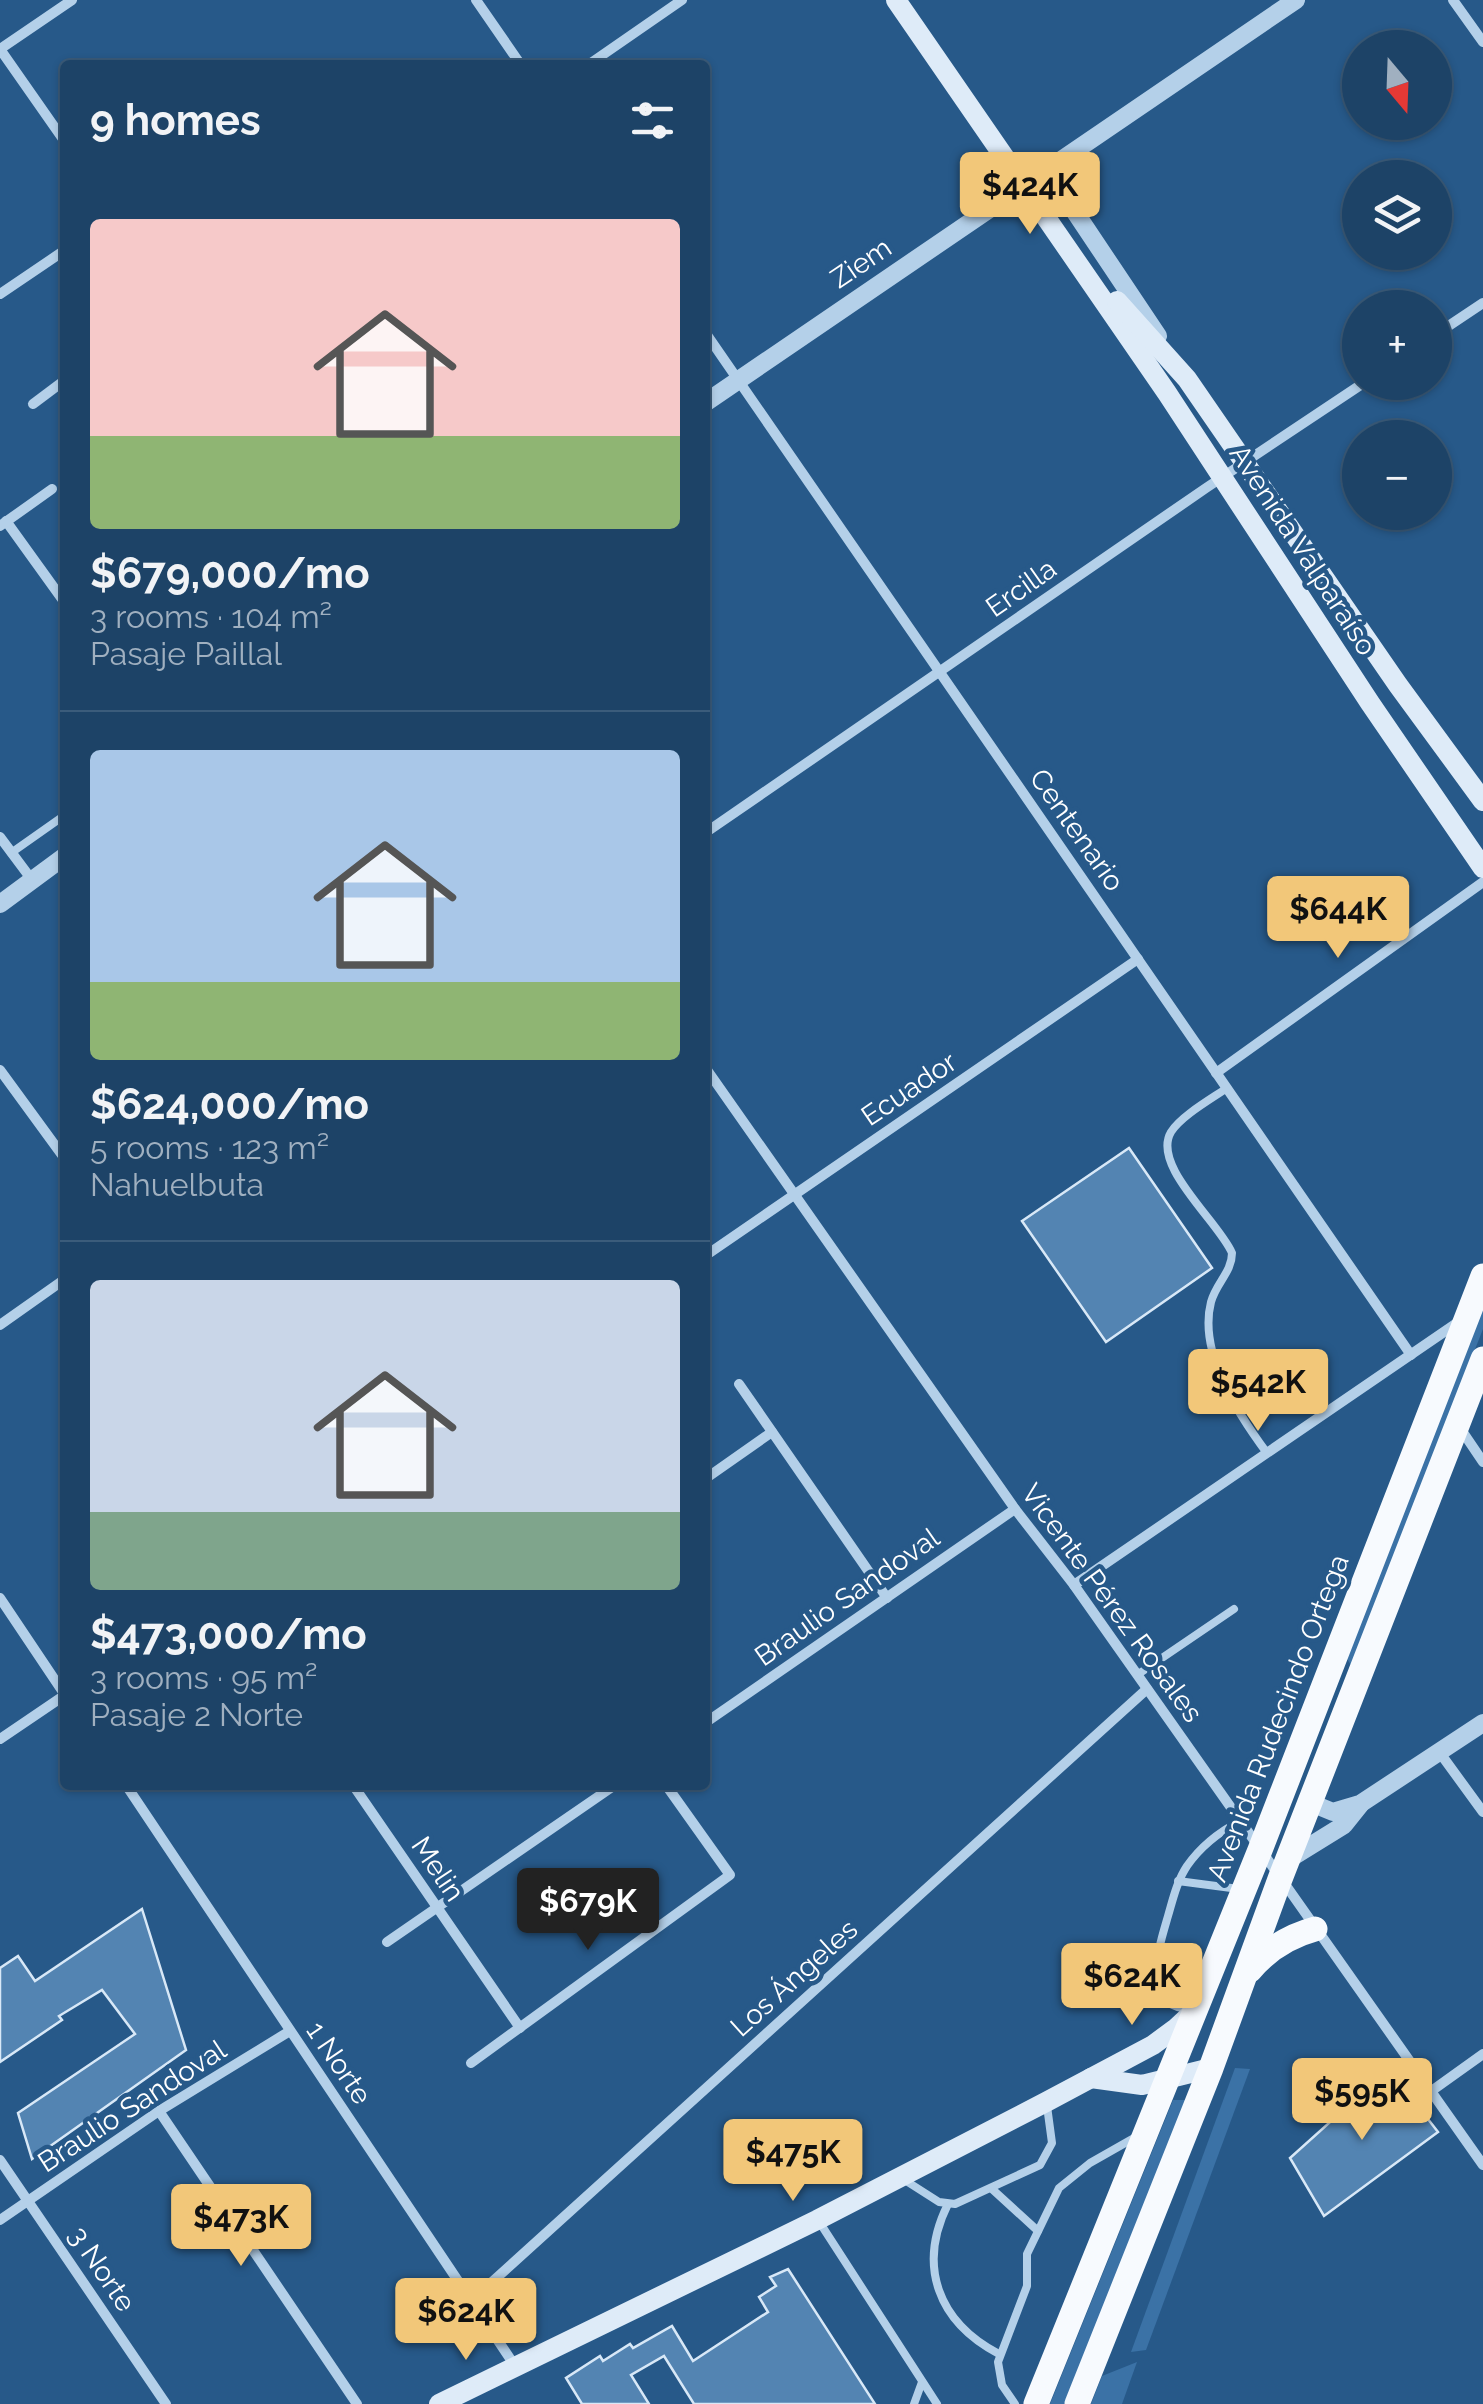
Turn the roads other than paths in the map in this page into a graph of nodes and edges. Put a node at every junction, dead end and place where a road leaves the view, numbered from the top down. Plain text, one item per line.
1 (72, 0) edge
2 (476, 0) edge
3 (682, 0) edge
4 (896, 0) edge
5 (1296, 0) edge
6 (1453, 0) edge
7 (1483, 42) edge
8 (0, 49) edge
9 (518, 60) edge
10 (595, 60) edge
11 (60, 135) edge
12 (1047, 170) junction
13 (1025, 185) junction
14 (60, 253) edge
15 (1077, 260) junction
16 (0, 294) edge
17 (1483, 303) edge
18 (1452, 324) edge
19 (710, 339) edge
20 (1186, 379) junction
21 (738, 380) junction
22 (60, 384) edge
23 (1342, 398) edge
24 (710, 400) edge
25 (33, 404) dead end
26 (1246, 463) junction
27 (1223, 477) junction
28 (52, 488) dead end
29 (3, 523) edge
30 (60, 597) edge
31 (939, 672) junction
32 (1483, 801) edge
33 (60, 818) edge
34 (710, 829) edge
35 (0, 837) edge
36 (11, 852) junction
37 (60, 860) edge
38 (1483, 868) edge
39 (32, 880) junction
40 (1483, 882) edge
41 (0, 904) edge
42 (1138, 959) junction
43 (0, 1070) edge
44 (1216, 1073) junction
45 (710, 1074) edge
46 (1226, 1088) junction
47 (60, 1152) edge
48 (794, 1195) junction
49 (710, 1253) edge
50 (1483, 1276) edge
51 (60, 1283) edge
52 (1466, 1317) junction
53 (0, 1325) edge
54 (1411, 1355) junction
55 (1483, 1359) edge
56 (739, 1384) dead end
57 (1458, 1425) junction
58 (772, 1432) junction
59 (1267, 1452) junction
60 (1483, 1462) edge
61 (710, 1475) edge
62 (1015, 1509) junction
63 (1074, 1585) junction
64 (0, 1598) edge
65 (887, 1598) junction
66 (1234, 1609) dead end
67 (1137, 1675) junction
68 (60, 1688) edge
69 (1147, 1689) junction
70 (60, 1698) edge
71 (710, 1720) edge
72 (1483, 1722) edge
73 (0, 1740) edge
74 (1440, 1753) junction
75 (129, 1790) edge
76 (357, 1790) edge
77 (608, 1790) edge
78 (670, 1790) edge
79 (1311, 1803) junction
80 (1360, 1804) junction
81 (1483, 1812) edge
82 (1240, 1822) junction
83 (1260, 1850) junction
84 (1285, 1869) junction
85 (1178, 1880) junction
86 (1244, 1890) junction
87 (438, 1907) junction
88 (1316, 1929) junction
89 (387, 1942) dead end
90 (1244, 1978) junction
91 (1196, 2009) junction
92 (520, 2028) junction
93 (290, 2031) junction
94 (1483, 2054) edge
95 (471, 2063) dead end
96 (1211, 2068) junction
97 (1090, 2078) junction
98 (1168, 2078) junction
99 (1430, 2092) junction
100 (1046, 2102) junction
101 (159, 2111) junction
102 (1149, 2125) junction
103 (0, 2160) edge
104 (1483, 2164) edge
105 (900, 2177) junction
106 (992, 2189) junction
107 (28, 2201) junction
108 (948, 2204) junction
109 (0, 2220) edge
110 (817, 2220) junction
111 (1038, 2231) junction
112 (471, 2301) junction
113 (999, 2354) junction
114 (516, 2367) junction
115 (922, 2382) junction
116 (443, 2403) edge
117 (166, 2404) edge
118 (357, 2404) edge
119 (914, 2404) edge
120 (937, 2404) edge
121 (1015, 2404) edge
122 (1036, 2404) edge
123 (1077, 2404) edge

1 - 8 street
2 - 9 street
3 - 10 street
4 - 13 main road, Avenida Valparaíso
5 - 12 street, Ziem
6 - 7 street
8 - 11 street
12 - 13 street, Ziem
12 - 20 street, Avenida Valparaíso
13 - 15 main road, Avenida Valparaíso
13 - 21 street, Ziem
14 - 16 street
15 - 20 main road, Avenida Valparaíso
15 - 27 main road, Avenida Valparaíso
17 - 18 street
19 - 21 street, Centenario
20 - 26 main road, Avenida Valparaíso
21 - 24 street, Ziem
21 - 31 street, Centenario
22 - 25 street
23 - 26 street, Ercilla
26 - 27 street, Ercilla
26 - 32 main road, Avenida Valparaíso
27 - 31 street, Ercilla
27 - 38 main road, Avenida Valparaíso
28 - 29 street
29 - 30 street
31 - 34 street, Ercilla
31 - 42 street, Centenario
33 - 36 lane
35 - 36 street
36 - 39 street
37 - 39 street
39 - 41 street
40 - 44 street
42 - 44 street, Centenario
42 - 48 street, Ecuador
43 - 47 street
44 - 46 street, Centenario
45 - 48 street, Vicente Pérez Rosales
46 - 54 street, Centenario
46 - 59 lane
48 - 49 street, Ecuador
48 - 62 street, Vicente Pérez Rosales
50 - 52 main road, Avenida Rudecindo Ortega
51 - 53 street
52 - 54 street
52 - 83 main road, Avenida Rudecindo Ortega
54 - 59 street
55 - 57 main road
56 - 58 street
57 - 60 street
57 - 79 main road
58 - 61 street
58 - 65 street
59 - 63 street
62 - 63 street, Vicente Pérez Rosales
62 - 65 street, Braulio Sandoval
63 - 67 street, Vicente Pérez Rosales
64 - 68 street
65 - 71 street, Braulio Sandoval
66 - 67 lane
67 - 69 street, Vicente Pérez Rosales
69 - 82 street, Vicente Pérez Rosales
69 - 112 street, Los Ángeles
70 - 73 street
72 - 74 street
74 - 80 street
74 - 81 street
75 - 93 street, 1 Norte
76 - 87 street, Melin
77 - 87 street
78 - 92 street
79 - 80 street
79 - 84 main road
80 - 84 street
82 - 83 street, Vicente Pérez Rosales
82 - 85 lane
83 - 84 street, Vicente Pérez Rosales
83 - 86 main road, Avenida Rudecindo Ortega
84 - 88 street, Vicente Pérez Rosales
84 - 90 main road
85 - 86 lane
85 - 91 lane
86 - 91 main road, Avenida Rudecindo Ortega
87 - 89 street
87 - 92 street, Melin
88 - 90 main road
88 - 99 street, Vicente Pérez Rosales
90 - 96 main road
91 - 97 main road
91 - 98 main road, Avenida Rudecindo Ortega
92 - 95 street
93 - 101 street, Braulio Sandoval
93 - 112 street, 1 Norte
94 - 99 street
96 - 98 main road
96 - 123 main road
97 - 98 main road
97 - 100 main road
98 - 102 main road, Avenida Rudecindo Ortega
99 - 104 street, Vicente Pérez Rosales
100 - 105 main road
100 - 106 lane
101 - 107 street, Braulio Sandoval
101 - 118 street
102 - 111 lane
102 - 122 main road, Avenida Rudecindo Ortega
103 - 107 street, 3 Norte
105 - 108 lane
105 - 110 main road
106 - 108 lane
106 - 111 lane
107 - 109 street, Braulio Sandoval
107 - 117 street, 3 Norte
108 - 113 lane
110 - 114 main road
110 - 115 lane
111 - 113 lane
112 - 114 street, 1 Norte
113 - 121 lane
114 - 116 main road
115 - 119 lane
115 - 120 lane

